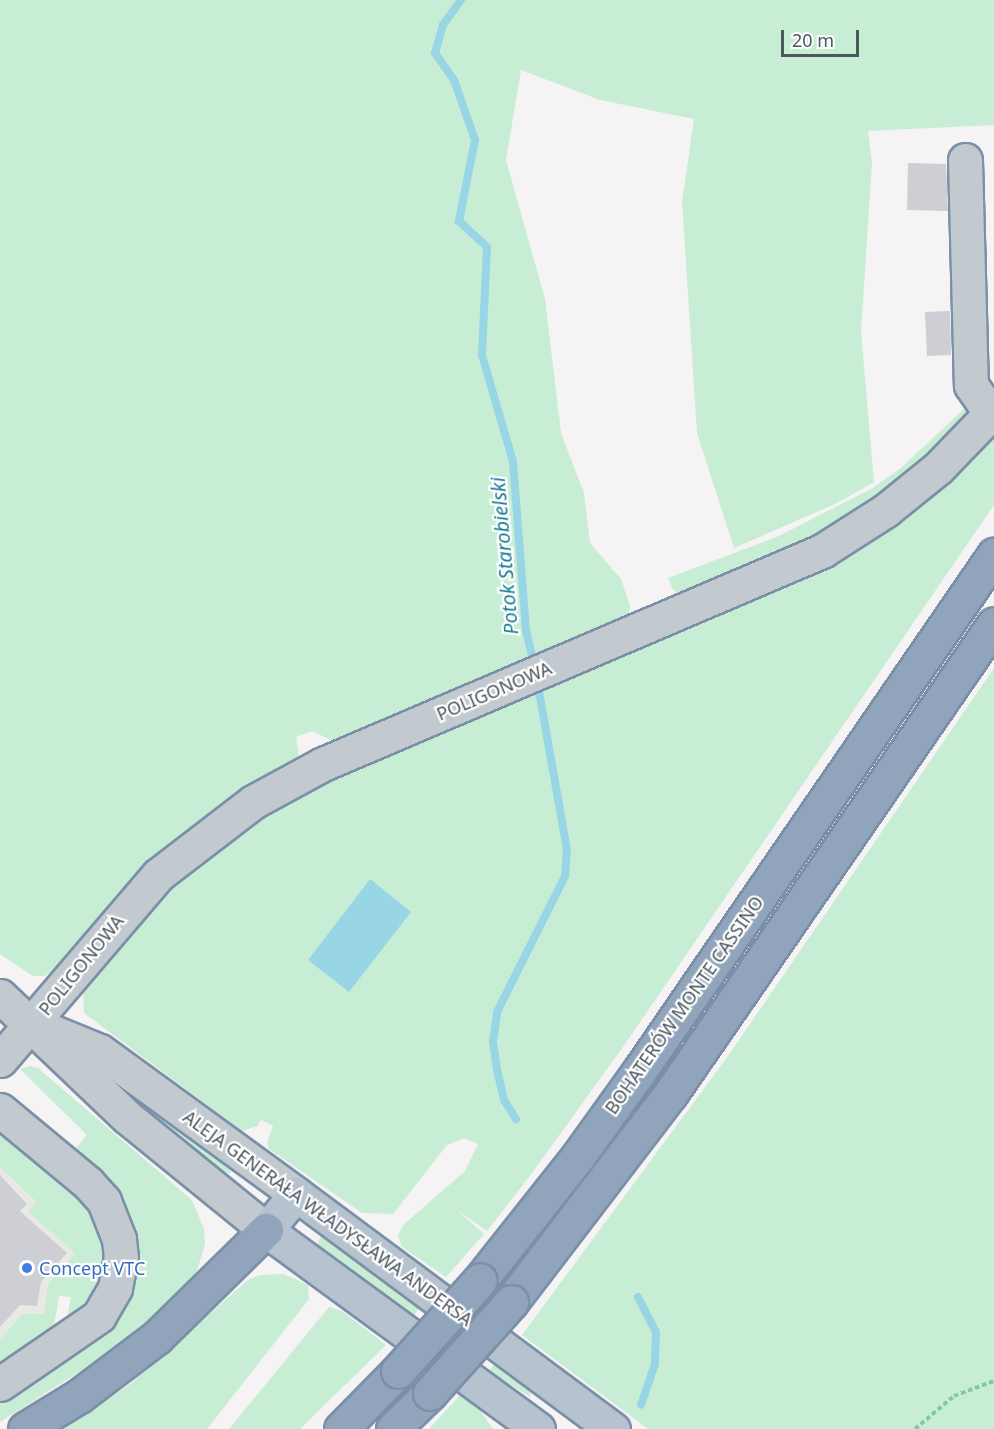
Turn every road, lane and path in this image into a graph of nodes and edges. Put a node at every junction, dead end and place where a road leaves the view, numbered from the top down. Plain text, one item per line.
1 (965, 160) dead end
2 (993, 412) edge
3 (994, 555) edge
4 (994, 624) edge
5 (0, 996) edge
6 (33, 1023) junction
7 (0, 1060) edge
8 (0, 1110) edge
9 (296, 1194) junction
10 (266, 1230) junction
11 (994, 1381) edge
12 (0, 1384) edge
13 (592, 1423) edge
14 (25, 1429) edge
15 (341, 1429) edge
16 (393, 1429) edge
17 (538, 1429) edge
18 (915, 1429) edge

1 - 2 street
2 - 6 street, POLIGONOWA
3 - 15 highway, BOHATERÓW MONTE CASSINO, bridge
4 - 16 highway, bridge
5 - 6 street, ALEJA GENERAŁA WŁADYSŁAWA ANDERSA
6 - 7 street, POLIGONOWA
6 - 9 street, ALEJA GENERAŁA WŁADYSŁAWA ANDERSA
6 - 10 street, ALEJA GENERAŁA WŁADYSŁAWA ANDERSA
8 - 12 street
9 - 10 main road
9 - 13 main road, ALEJA GENERAŁA WŁADYSŁAWA ANDERSA
10 - 14 highway
10 - 17 main road, ALEJA GENERAŁA WŁADYSŁAWA ANDERSA
11 - 18 path

